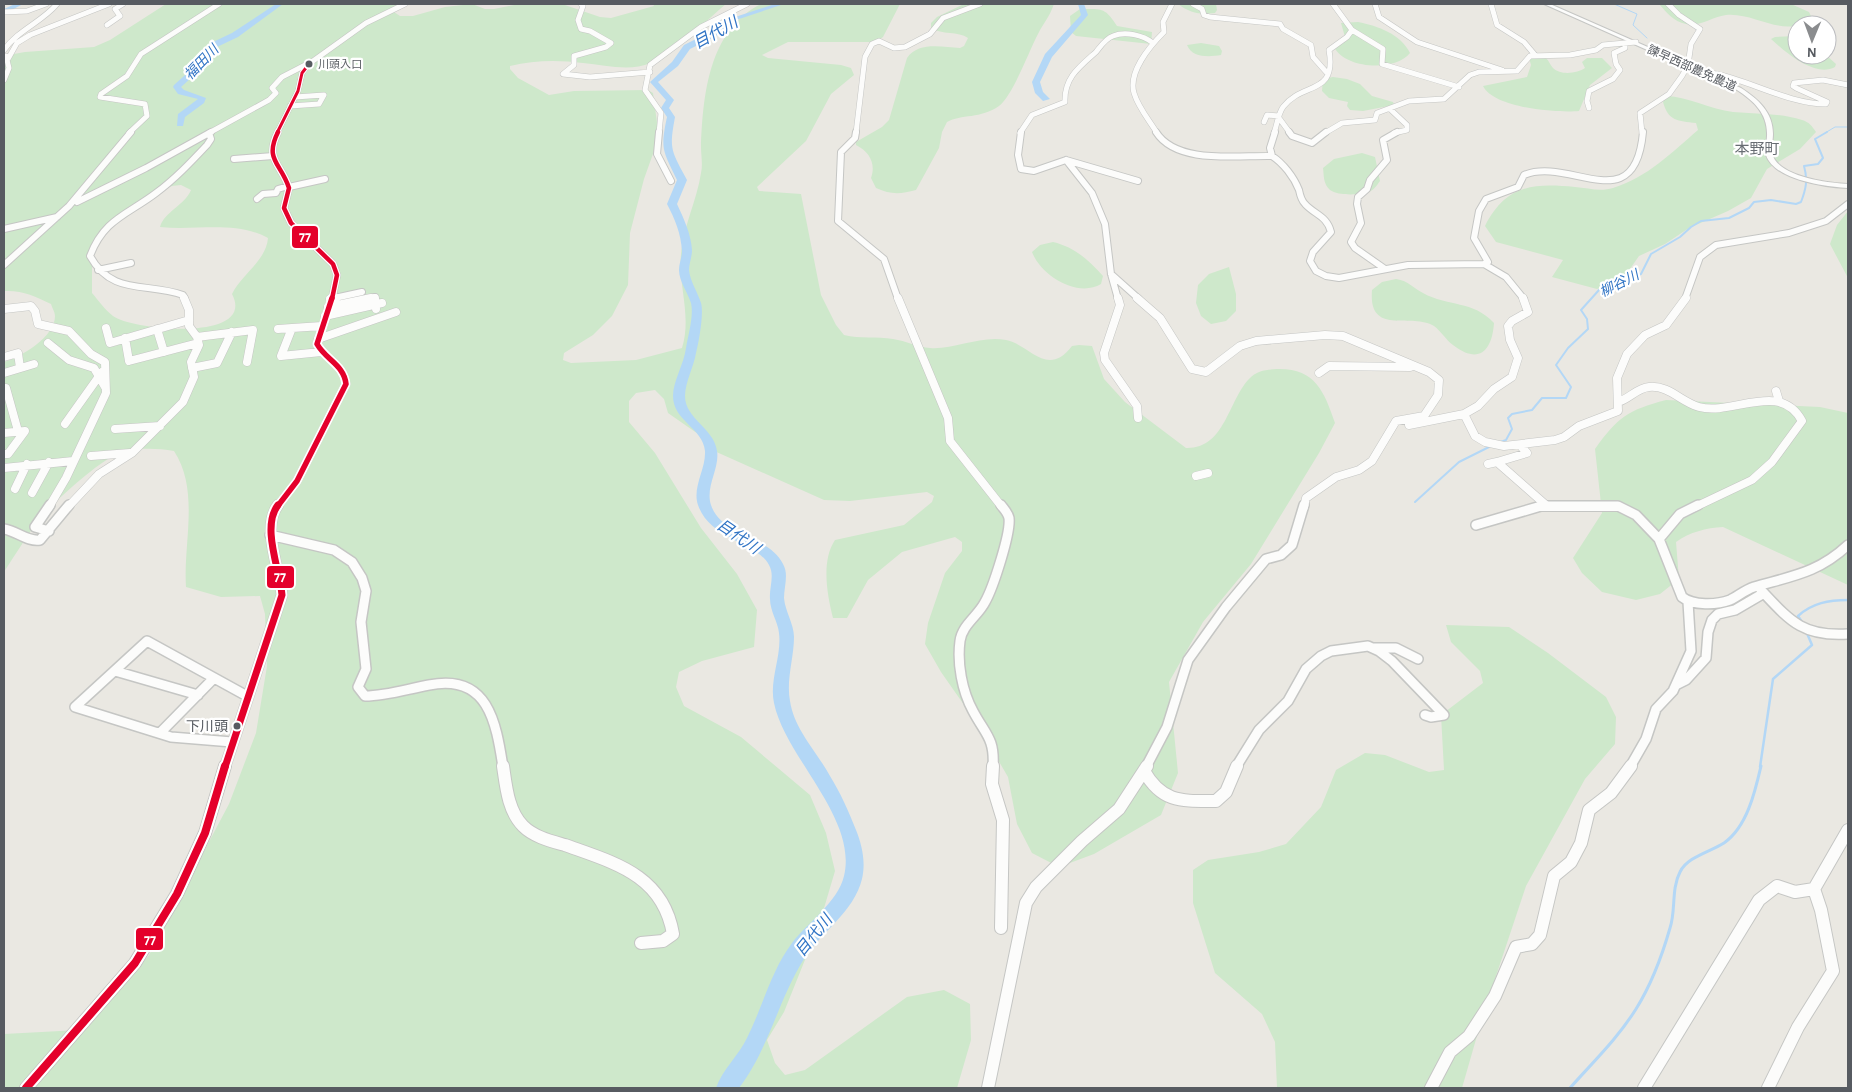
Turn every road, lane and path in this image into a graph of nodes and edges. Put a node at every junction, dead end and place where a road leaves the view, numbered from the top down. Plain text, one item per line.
1 (46, 4) edge
2 (57, 4) edge
3 (109, 4) edge
4 (123, 4) edge
5 (219, 4) edge
6 (405, 4) edge
7 (580, 4) edge
8 (746, 4) edge
9 (980, 4) edge
10 (1172, 4) edge
11 (1193, 4) edge
12 (1333, 4) edge
13 (1374, 4) edge
14 (1491, 4) edge
15 (1546, 4) edge
16 (1668, 4) edge
17 (4, 12) edge
18 (107, 25) dead end
19 (1352, 30) junction
20 (1153, 42) junction
21 (1636, 42) junction
22 (1625, 44) junction
23 (4, 51) edge
24 (1535, 55) junction
25 (8, 60) junction
26 (309, 64) junction
27 (1688, 65) junction
28 (650, 72) junction
29 (1705, 72) junction
30 (1506, 73) junction
31 (1328, 74) junction
32 (4, 80) edge
33 (1848, 84) edge
34 (1458, 87) junction
35 (295, 97) junction
36 (290, 106) junction
37 (1589, 108) dead end
38 (1390, 109) junction
39 (1279, 117) junction
40 (1264, 122) dead end
41 (209, 133) junction
42 (273, 156) junction
43 (1272, 156) junction
44 (249, 158) junction
45 (234, 159) dead end
46 (1066, 160) junction
47 (244, 167) dead end
48 (325, 179) dead end
49 (671, 181) dead end
50 (1138, 181) dead end
51 (1846, 186) edge
52 (288, 187) junction
53 (257, 199) dead end
54 (1848, 204) edge
55 (69, 207) junction
56 (57, 217) junction
57 (4, 229) edge
58 (130, 263) dead end
59 (1484, 264) junction
60 (4, 266) edge
61 (1385, 269) junction
62 (98, 270) junction
63 (1111, 274) junction
64 (362, 292) dead end
65 (330, 299) junction
66 (328, 308) junction
67 (4, 310) edge
68 (396, 312) dead end
69 (325, 316) junction
70 (189, 320) junction
71 (322, 326) junction
72 (106, 328) dead end
73 (292, 328) junction
74 (158, 329) junction
75 (278, 329) dead end
76 (232, 332) junction
77 (126, 338) junction
78 (318, 339) junction
79 (198, 340) junction
80 (48, 343) dead end
81 (164, 352) junction
82 (321, 352) junction
83 (4, 357) edge
84 (247, 362) dead end
85 (34, 364) dead end
86 (89, 367) junction
87 (107, 367) junction
88 (1415, 367) junction
89 (20, 368) junction
90 (192, 368) junction
91 (4, 373) edge
92 (1319, 373) dead end
93 (99, 375) junction
94 (90, 376) dead end
95 (105, 387) junction
96 (4, 388) edge
97 (1776, 391) dead end
98 (1779, 401) junction
99 (7, 402) edge
100 (1618, 402) junction
101 (1464, 414) junction
102 (13, 416) junction
103 (1138, 418) dead end
104 (4, 419) edge
105 (66, 424) dead end
106 (160, 426) junction
107 (1393, 427) junction
108 (115, 429) dead end
109 (18, 431) junction
110 (4, 433) edge
111 (1520, 445) junction
112 (132, 453) junction
113 (4, 454) edge
114 (91, 456) dead end
115 (73, 461) junction
116 (50, 462) junction
117 (1497, 462) junction
118 (27, 464) junction
119 (1488, 464) dead end
120 (4, 468) edge
121 (1208, 473) dead end
122 (1196, 476) dead end
123 (15, 489) dead end
124 (32, 493) dead end
125 (1547, 506) junction
126 (1476, 525) dead end
127 (6, 531) edge
128 (49, 531) junction
129 (270, 535) junction
130 (1659, 539) junction
131 (1848, 545) edge
132 (1761, 590) junction
133 (1688, 602) junction
134 (1848, 634) edge
135 (1373, 648) junction
136 (1418, 659) dead end
137 (115, 671) junction
138 (214, 678) junction
139 (1676, 685) junction
140 (198, 695) junction
141 (247, 696) junction
142 (1425, 715) dead end
143 (160, 733) junction
144 (232, 742) junction
145 (1144, 772) junction
146 (1848, 830) edge
147 (1814, 889) junction
148 (1001, 928) dead end
149 (641, 943) dead end
150 (26, 1088) edge
151 (988, 1088) edge
152 (1431, 1088) edge
153 (1644, 1088) edge
154 (1768, 1088) edge

1 - 17 street
2 - 23 street
3 - 25 street
4 - 18 street
5 - 55 street
6 - 26 street
7 - 28 street
8 - 28 street
9 - 148 street
10 - 20 street
11 - 31 street
12 - 19 street
13 - 30 street
14 - 24 street
15 - 21 street, 諫早西部農免農道
16 - 27 street
19 - 31 street
19 - 34 street
20 - 43 street
20 - 46 street
21 - 22 street
21 - 27 street, 諫早西部農免農道
22 - 24 street
22 - 37 street
23 - 25 street
24 - 30 street
25 - 32 street
26 - 35 street
26 - 41 street
27 - 29 street, 諫早西部農免農道
27 - 59 street
28 - 49 street
29 - 33 street
29 - 51 street, 諫早西部農免農道
30 - 34 street
31 - 39 street
34 - 38 street
35 - 36 street
35 - 36 street
36 - 42 street
38 - 39 street
38 - 61 street
39 - 40 street
39 - 43 street
41 - 55 street
41 - 62 street
42 - 44 street
42 - 52 street
43 - 61 street
44 - 45 street
44 - 47 street
46 - 50 street
46 - 63 street
48 - 52 street
52 - 53 street
52 - 65 street
54 - 100 street
55 - 56 street
56 - 57 street
56 - 60 street
58 - 62 street
59 - 61 street
59 - 101 street
62 - 70 street
63 - 88 street
63 - 103 street
64 - 65 street
65 - 66 street
66 - 69 street
66 - 69 street
67 - 87 street
68 - 78 street
69 - 71 street
70 - 74 street
70 - 79 street
71 - 73 street
71 - 78 street
72 - 77 street
73 - 75 street
73 - 82 street
74 - 77 street
74 - 81 street
76 - 79 street
76 - 84 street
76 - 90 street
77 - 81 street
78 - 82 street
79 - 81 street
79 - 90 street
80 - 86 street
82 - 129 street
83 - 89 street
85 - 89 street
86 - 93 street
86 - 94 street
87 - 93 street
87 - 95 street
88 - 92 street
88 - 107 street
89 - 91 street
90 - 106 street
93 - 95 street
93 - 105 street
95 - 115 street
96 - 99 street
97 - 98 street
98 - 100 street
98 - 130 street
99 - 102 street
100 - 111 street
101 - 107 street
101 - 111 street
102 - 104 street
102 - 109 street
106 - 108 street
106 - 112 street
107 - 145 street
109 - 110 street
109 - 113 street
111 - 117 street
112 - 114 street
112 - 128 street
115 - 116 street
115 - 128 street
116 - 118 street
116 - 124 street
117 - 119 street
117 - 125 street
118 - 120 street
118 - 123 street
121 - 122 street
125 - 126 street
125 - 130 street
127 - 128 street
129 - 141 street
129 - 149 street
130 - 133 street
131 - 132 street
132 - 133 street
132 - 134 street
132 - 139 street
133 - 139 street
135 - 136 street
135 - 142 street
135 - 145 street
137 - 138 street
137 - 140 street
137 - 143 street
138 - 140 street
138 - 141 street
139 - 152 street
140 - 143 street
141 - 144 street
143 - 144 street
144 - 150 street
145 - 151 street
146 - 147 street
147 - 153 street
147 - 154 street

